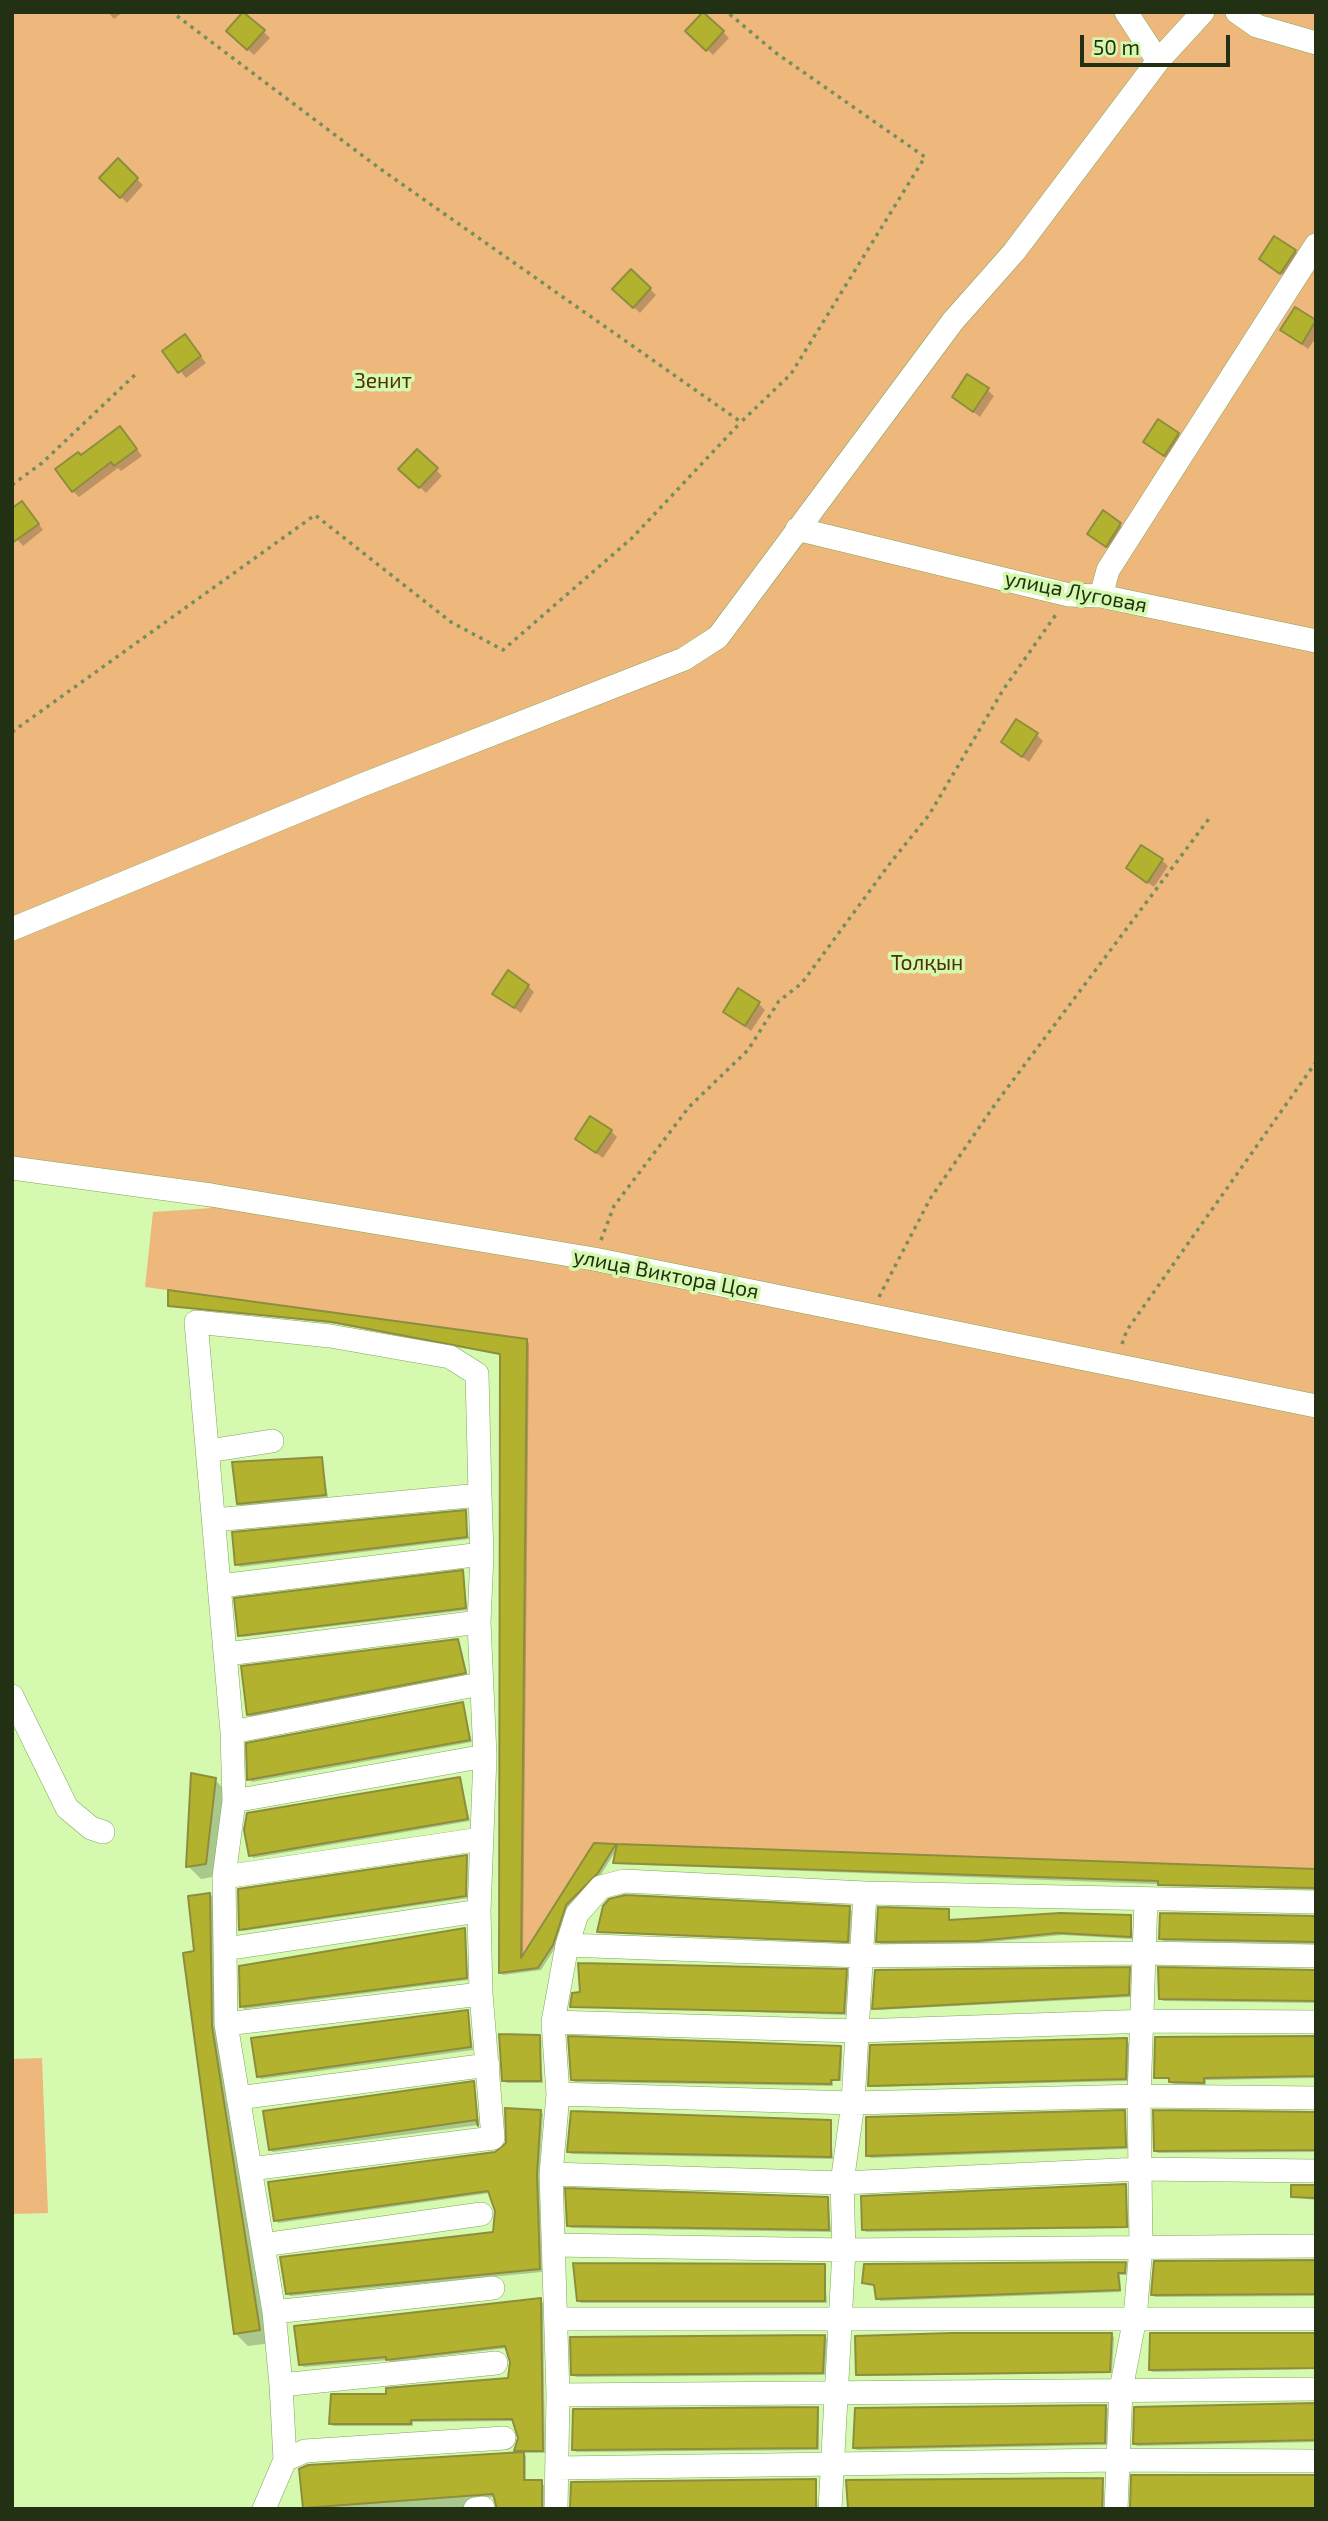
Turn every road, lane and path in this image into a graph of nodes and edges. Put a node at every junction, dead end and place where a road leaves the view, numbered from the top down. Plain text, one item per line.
1 (727, 12) edge
2 (1126, 12) edge
3 (1203, 12) edge
4 (1237, 12) edge
5 (177, 16) dead end
6 (1316, 43) edge
7 (1158, 61) junction
8 (1316, 245) edge
9 (138, 372) dead end
10 (741, 422) junction
11 (12, 485) edge
12 (797, 530) junction
13 (1069, 595) junction
14 (1101, 596) junction
15 (1316, 641) edge
16 (12, 732) edge
17 (1211, 816) dead end
18 (12, 929) edge
19 (1316, 1062) edge
20 (12, 1168) edge
21 (594, 1259) junction
22 (870, 1315) junction
23 (1113, 1366) junction
24 (1316, 1406) edge
25 (272, 1441) dead end
26 (208, 1451) junction
27 (480, 1495) junction
28 (214, 1520) junction
29 (482, 1554) junction
30 (220, 1586) junction
31 (479, 1622) junction
32 (227, 1654) junction
33 (480, 1684) junction
34 (12, 1696) edge
35 (232, 1732) junction
36 (485, 1756) junction
37 (234, 1801) junction
38 (103, 1832) dead end
39 (481, 1839) junction
40 (224, 1877) junction
41 (865, 1893) junction
42 (1146, 1899) junction
43 (1316, 1902) edge
44 (479, 1911) junction
45 (567, 1945) junction
46 (225, 1949) junction
47 (1141, 1953) junction
48 (861, 1956) junction
49 (1316, 1956) edge
50 (481, 1994) junction
51 (1143, 2021) junction
52 (552, 2022) junction
53 (1316, 2022) edge
54 (226, 2024) junction
55 (857, 2031) junction
56 (488, 2065) junction
57 (558, 2094) junction
58 (1139, 2096) junction
59 (238, 2098) junction
60 (1316, 2098) edge
61 (853, 2103) junction
62 (250, 2169) junction
63 (1140, 2169) junction
64 (1316, 2171) edge
65 (551, 2174) junction
66 (842, 2183) junction
67 (481, 2214) dead end
68 (263, 2245) junction
69 (555, 2245) junction
70 (1316, 2246) edge
71 (1141, 2247) junction
72 (844, 2250) junction
73 (493, 2288) dead end
74 (274, 2312) junction
75 (1135, 2318) junction
76 (556, 2319) junction
77 (840, 2319) junction
78 (1316, 2319) edge
79 (496, 2363) dead end
80 (281, 2385) junction
81 (1121, 2389) junction
82 (1316, 2389) edge
83 (836, 2393) junction
84 (558, 2395) junction
85 (504, 2438) dead end
86 (285, 2460) junction
87 (1116, 2460) junction
88 (1316, 2461) edge
89 (832, 2466) junction
90 (557, 2468) junction
91 (483, 2508) edge
92 (264, 2509) edge
93 (474, 2509) edge
94 (556, 2509) edge
95 (830, 2509) edge
96 (1116, 2509) edge

1 - 10 path
2 - 7 street
3 - 7 street
4 - 6 street
5 - 10 path
7 - 12 street
8 - 14 street
9 - 11 path
10 - 16 path
12 - 13 street, улица Луговая
12 - 18 street
13 - 14 street, улица Луговая
13 - 21 path
14 - 15 street, улица Луговая
17 - 22 path
19 - 23 path
20 - 21 street, улица Виктора Цоя
21 - 22 street, улица Виктора Цоя
22 - 23 street, улица Виктора Цоя
23 - 24 street, улица Виктора Цоя
25 - 26 street
26 - 27 street
26 - 28 street
27 - 28 street
27 - 29 street
28 - 30 street
29 - 30 street
29 - 31 street
30 - 32 street
31 - 32 street
31 - 33 street
32 - 35 street
33 - 35 street
33 - 36 street
34 - 38 street
35 - 37 street
36 - 37 street
36 - 39 street
37 - 40 street
39 - 40 street
39 - 44 street
40 - 46 street
41 - 42 street
41 - 45 street
41 - 48 street
42 - 43 street
42 - 47 street
44 - 46 street
44 - 50 street
45 - 48 street
45 - 52 street
46 - 54 street
47 - 48 street
47 - 49 street
47 - 51 street
48 - 55 street
50 - 54 street
50 - 56 street
51 - 53 street
51 - 55 street
51 - 58 street
52 - 55 street
52 - 57 street
54 - 59 street
55 - 61 street
56 - 59 street
56 - 62 street
57 - 61 street
57 - 65 street
58 - 60 street
58 - 61 street
58 - 63 street
59 - 62 street
61 - 66 street
62 - 68 street
63 - 64 street
63 - 66 street
63 - 71 street
65 - 66 street
65 - 69 street
66 - 72 street
67 - 68 street
68 - 74 street
69 - 72 street
69 - 76 street
70 - 71 street
71 - 72 street
71 - 75 street
72 - 77 street
73 - 74 street
74 - 80 street
75 - 77 street
75 - 78 street
75 - 81 street
76 - 77 street
76 - 84 street
77 - 83 street
79 - 80 street
80 - 86 street
81 - 82 street
81 - 83 street
81 - 87 street
83 - 84 street
83 - 89 street
84 - 90 street
85 - 86 street
86 - 92 street
87 - 88 street
87 - 89 street
87 - 96 street
89 - 90 street
89 - 95 street
90 - 94 street
91 - 93 street

